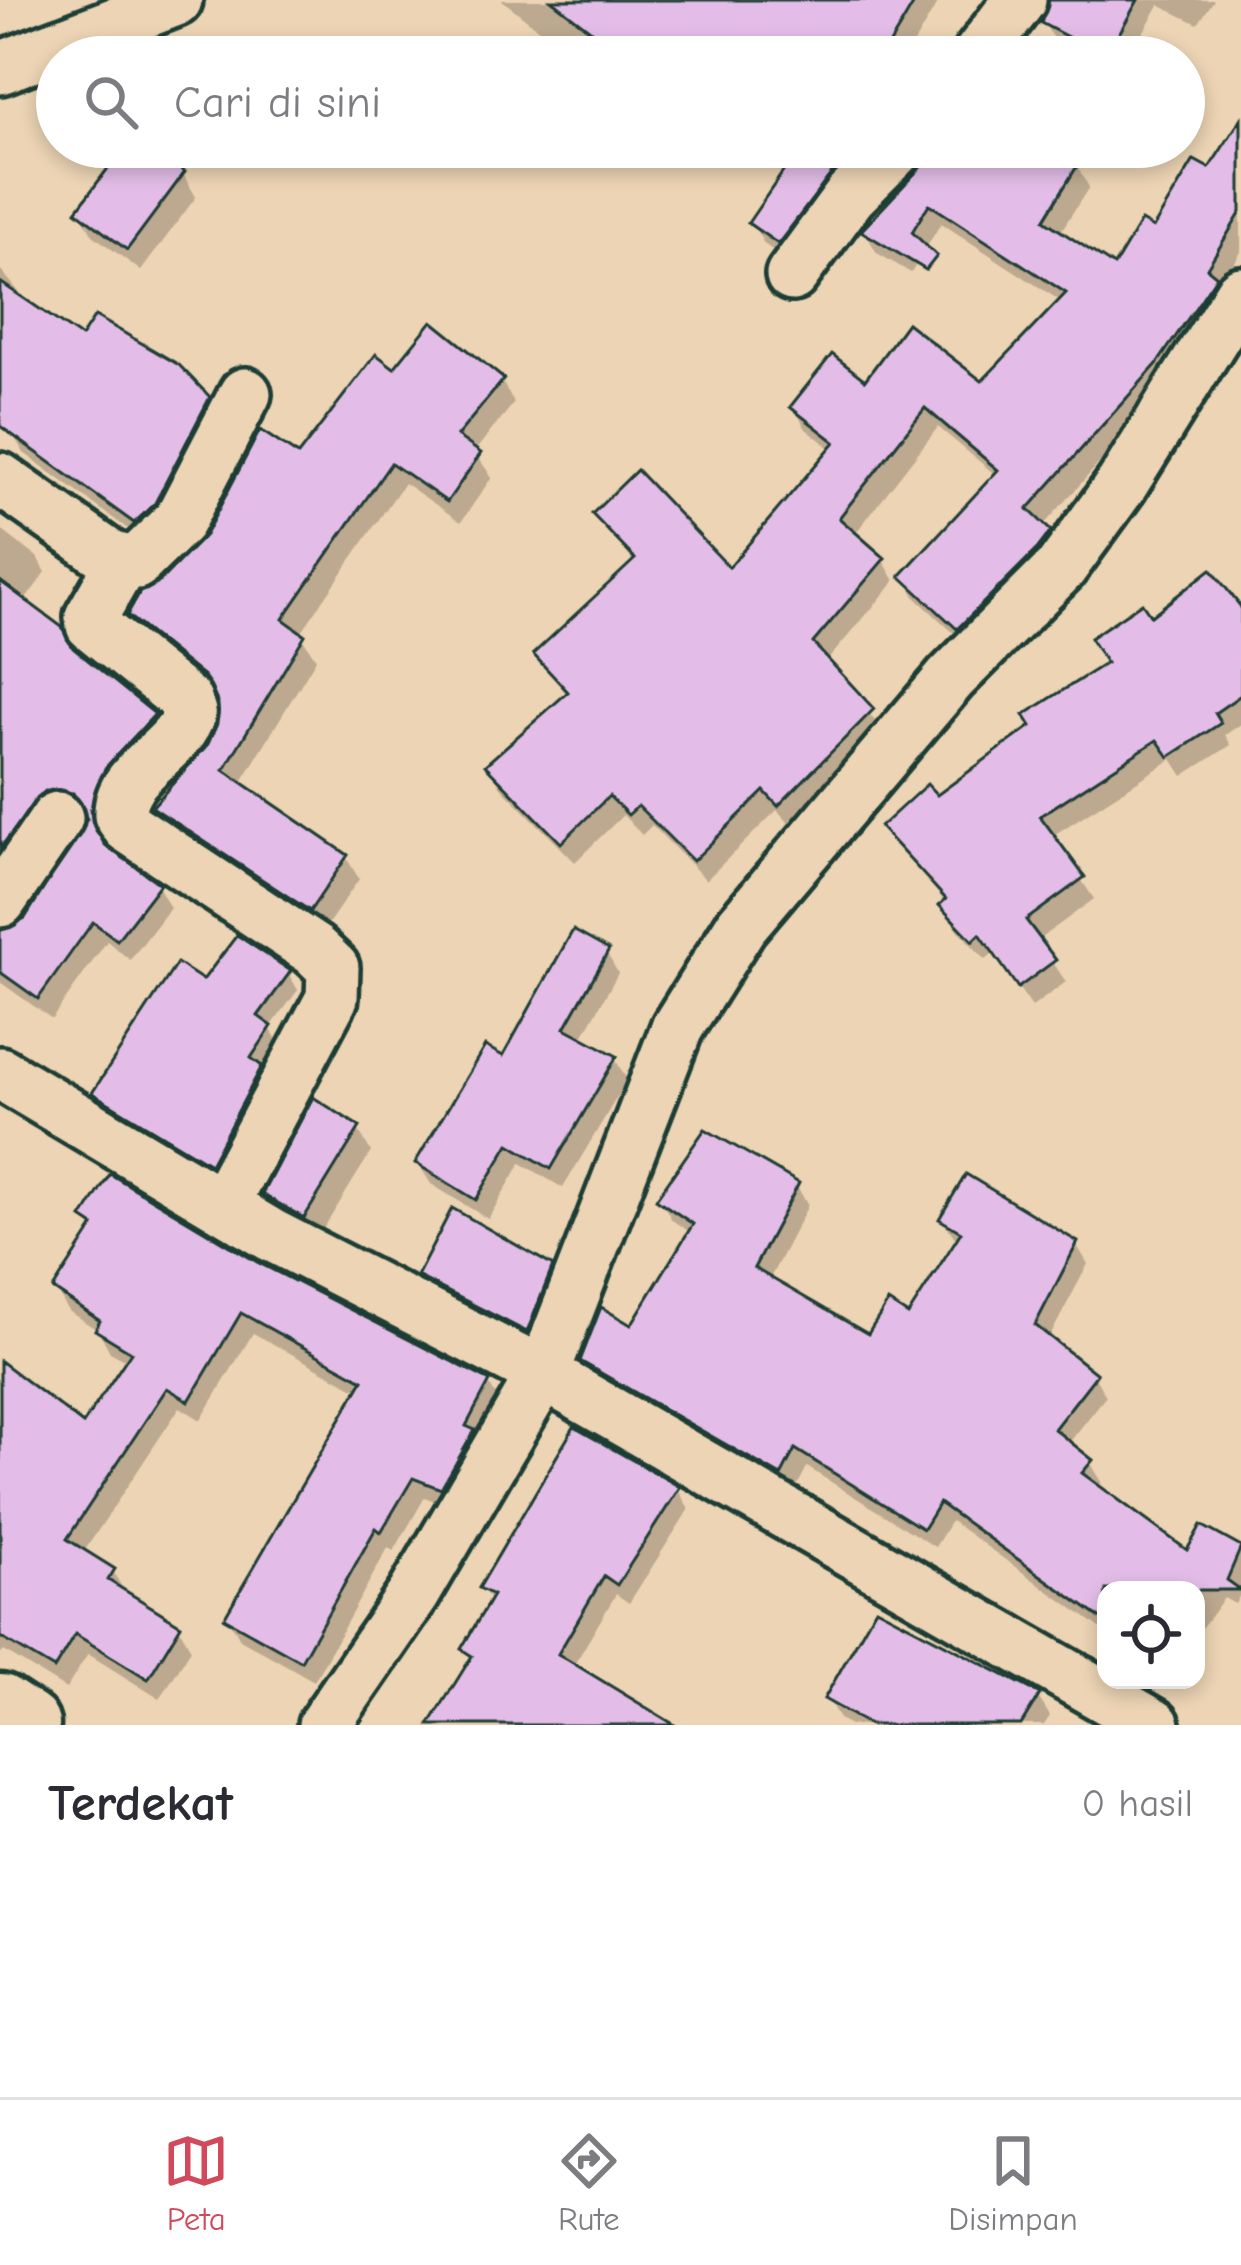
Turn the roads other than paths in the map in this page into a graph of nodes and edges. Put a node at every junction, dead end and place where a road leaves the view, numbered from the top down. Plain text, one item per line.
1 (176, 0) edge
2 (1020, 0) edge
3 (83, 36) edge
4 (993, 36) edge
5 (36, 54) edge
6 (0, 68) edge
7 (878, 168) edge
8 (792, 275) dead end
9 (1241, 293) edge
10 (245, 394) dead end
11 (0, 479) edge
12 (122, 563) junction
13 (57, 818) dead end
14 (0, 901) edge
15 (0, 1073) edge
16 (222, 1205) junction
17 (543, 1374) junction
18 (0, 1708) edge
19 (26, 1725) edge
20 (324, 1725) edge
21 (1154, 1725) edge

1 - 3 street
2 - 4 street
5 - 6 street
7 - 8 street
9 - 17 street
10 - 12 street
11 - 12 street
12 - 16 street
13 - 14 street
15 - 16 street
16 - 17 street
17 - 20 street
17 - 21 street
18 - 19 main road

